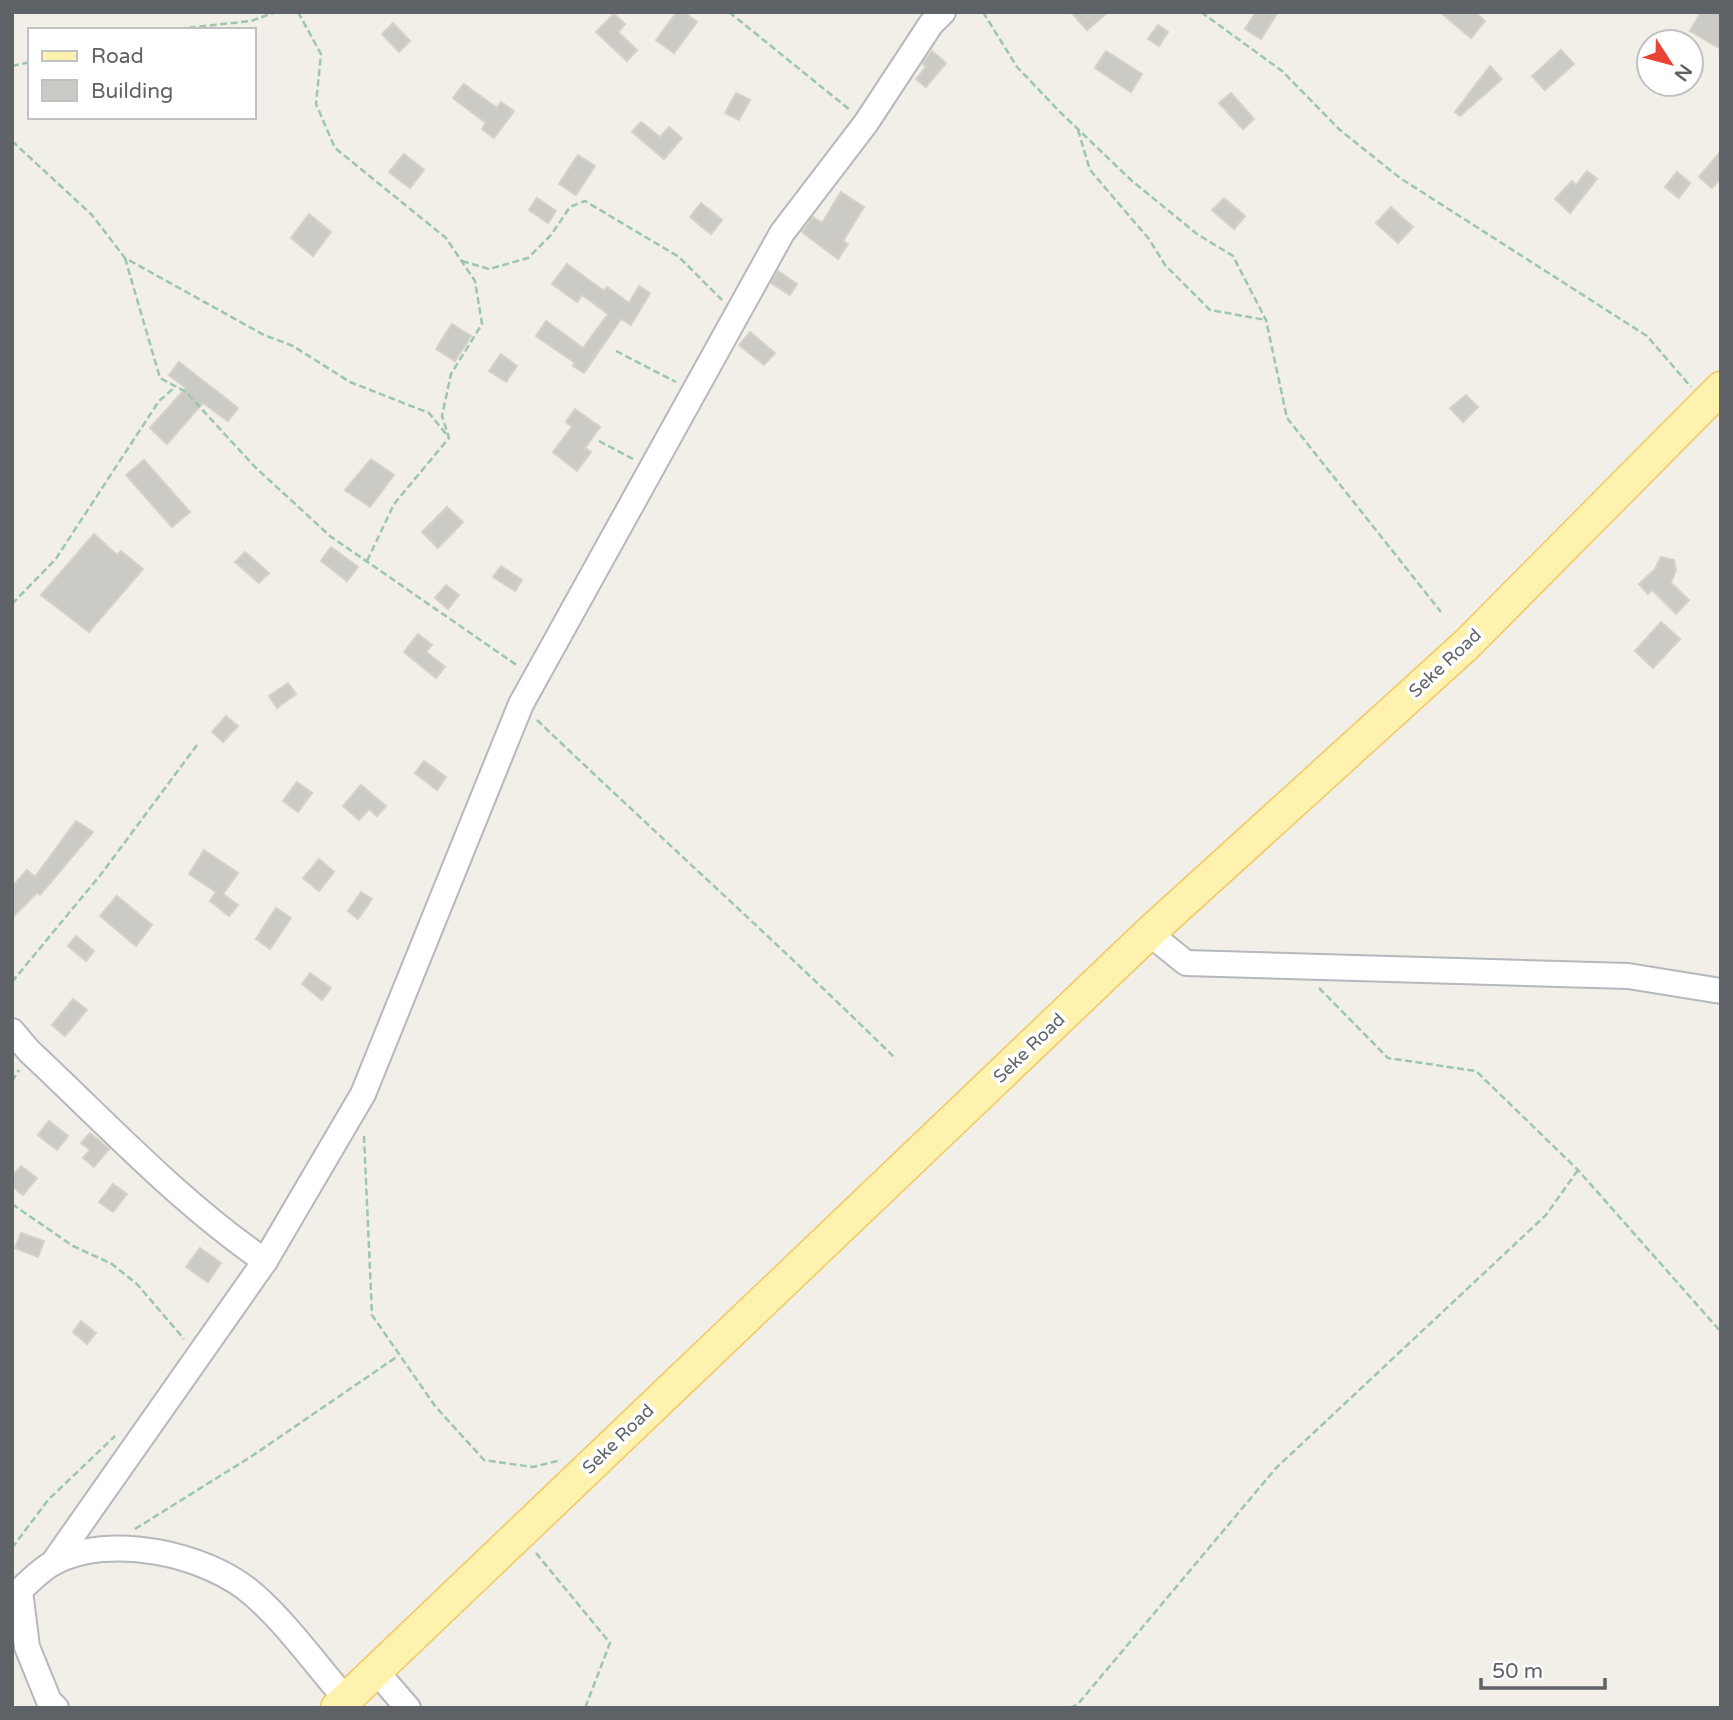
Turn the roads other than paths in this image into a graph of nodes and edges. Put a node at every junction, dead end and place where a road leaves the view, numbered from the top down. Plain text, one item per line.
1 (943, 12) edge
2 (1713, 396) edge
3 (1149, 933) junction
4 (1721, 991) edge
5 (12, 1031) edge
6 (265, 1261) junction
7 (52, 1563) junction
8 (16, 1594) edge
9 (375, 1670) junction
10 (342, 1703) edge
11 (56, 1708) edge
12 (408, 1708) edge

1 - 6 street
2 - 3 main road, Seke Road
3 - 4 street
3 - 9 main road, Seke Road
5 - 6 street
6 - 7 street
7 - 8 street
7 - 10 street
8 - 11 street
9 - 10 main road, Seke Road
9 - 12 street

